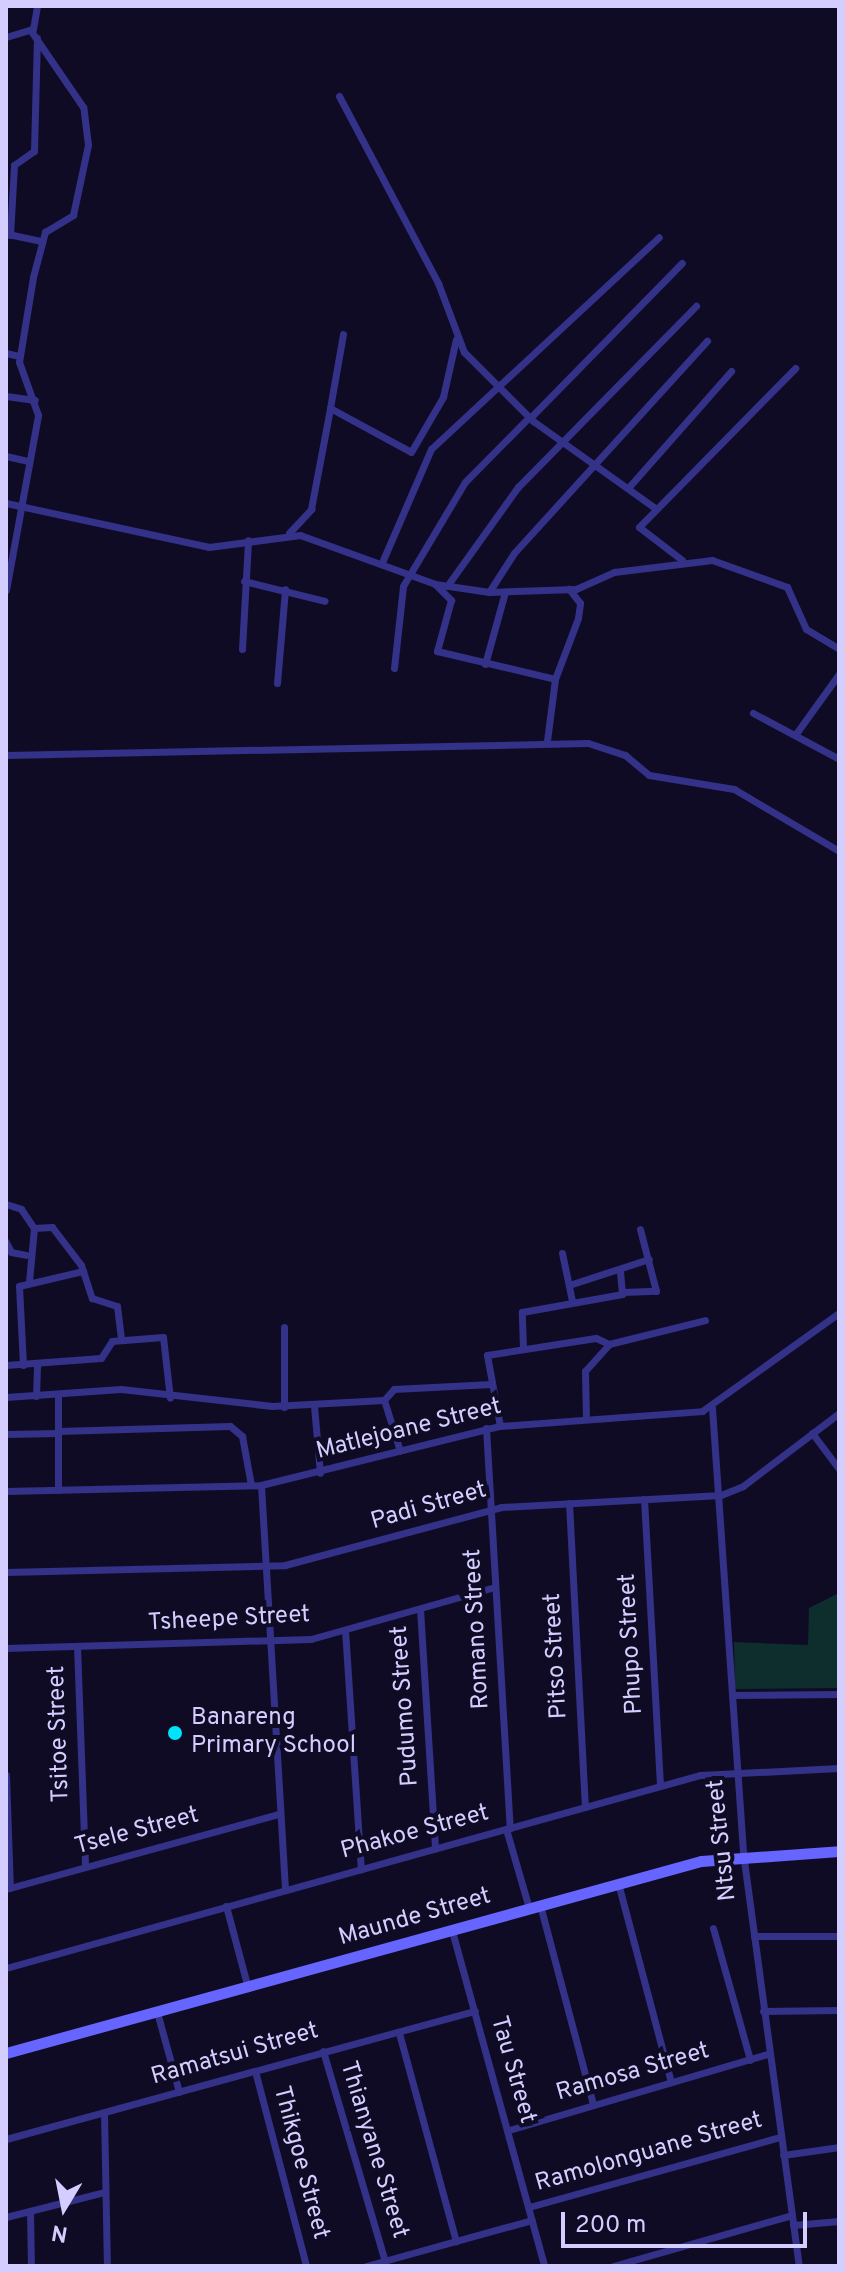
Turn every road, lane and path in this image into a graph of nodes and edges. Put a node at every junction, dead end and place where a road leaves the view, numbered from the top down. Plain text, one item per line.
1 (37, 6) edge
2 (34, 34) junction
3 (6, 37) edge
4 (339, 96) dead end
5 (8, 234) edge
6 (659, 237) dead end
7 (40, 241) junction
8 (682, 263) dead end
9 (696, 306) dead end
10 (343, 334) dead end
11 (456, 339) junction
12 (707, 341) dead end
13 (6, 353) edge
14 (19, 356) junction
15 (795, 368) dead end
16 (731, 371) dead end
17 (499, 388) junction
18 (6, 396) edge
19 (35, 400) junction
20 (330, 408) junction
21 (529, 418) junction
22 (561, 442) junction
23 (6, 456) edge
24 (28, 461) junction
25 (594, 463) junction
26 (628, 488) junction
27 (6, 503) edge
28 (20, 507) junction
29 (655, 508) junction
30 (6, 527) edge
31 (15, 527) junction
32 (289, 533) junction
33 (248, 540) junction
34 (383, 560) junction
35 (682, 560) junction
36 (7, 568) edge
37 (412, 574) junction
38 (244, 581) junction
39 (435, 584) junction
40 (447, 586) junction
41 (285, 589) junction
42 (569, 589) junction
43 (6, 590) edge
44 (489, 592) junction
45 (505, 592) junction
46 (325, 601) dead end
47 (242, 649) dead end
48 (839, 649) edge
49 (485, 664) junction
50 (394, 668) dead end
51 (839, 674) edge
52 (555, 679) junction
53 (277, 683) dead end
54 (753, 713) dead end
55 (795, 735) junction
56 (547, 741) junction
57 (6, 755) edge
58 (839, 759) edge
59 (839, 851) edge
60 (6, 1204) edge
61 (34, 1228) junction
62 (640, 1229) dead end
63 (6, 1242) edge
64 (562, 1253) dead end
65 (26, 1255) junction
66 (649, 1259) junction
67 (620, 1270) junction
68 (83, 1271) junction
69 (29, 1282) junction
70 (569, 1285) junction
71 (623, 1292) junction
72 (572, 1301) junction
73 (839, 1313) edge
74 (705, 1320) dead end
75 (284, 1327) dead end
76 (121, 1340) junction
77 (609, 1344) junction
78 (523, 1348) junction
79 (37, 1364) junction
80 (6, 1365) edge
81 (23, 1365) junction
82 (491, 1384) junction
83 (36, 1396) junction
84 (58, 1396) junction
85 (6, 1397) edge
86 (170, 1398) junction
87 (384, 1400) junction
88 (314, 1406) junction
89 (284, 1407) junction
90 (712, 1408) junction
91 (839, 1413) edge
92 (586, 1419) junction
93 (500, 1426) junction
94 (486, 1428) junction
95 (58, 1432) junction
96 (812, 1433) junction
97 (6, 1434) edge
98 (400, 1451) junction
99 (839, 1469) edge
100 (320, 1473) junction
101 (251, 1485) junction
102 (261, 1485) junction
103 (58, 1490) junction
104 (6, 1491) edge
105 (721, 1495) junction
106 (644, 1499) junction
107 (569, 1503) junction
108 (492, 1509) junction
109 (267, 1566) junction
110 (6, 1572) edge
111 (495, 1587) junction
112 (420, 1609) junction
113 (345, 1630) junction
114 (269, 1641) junction
115 (77, 1646) junction
116 (6, 1648) edge
117 (839, 1694) edge
118 (732, 1695) junction
119 (839, 1768) edge
120 (735, 1769) junction
121 (6, 1775) edge
122 (660, 1786) junction
123 (585, 1807) junction
124 (279, 1814) junction
125 (508, 1828) junction
126 (435, 1849) junction
127 (839, 1851) edge
128 (743, 1853) junction
129 (85, 1867) junction
130 (361, 1869) junction
131 (618, 1882) junction
132 (8, 1888) edge
133 (285, 1890) junction
134 (226, 1906) junction
135 (535, 1906) junction
136 (713, 1928) dead end
137 (452, 1931) junction
138 (754, 1936) junction
139 (839, 1936) edge
140 (6, 1968) edge
141 (248, 1988) junction
142 (839, 2010) edge
143 (475, 2011) junction
144 (763, 2011) junction
145 (157, 2012) junction
146 (399, 2033) junction
147 (323, 2051) junction
148 (6, 2053) edge
149 (768, 2054) junction
150 (750, 2060) junction
151 (255, 2071) junction
152 (671, 2082) junction
153 (179, 2092) junction
154 (593, 2104) junction
155 (104, 2113) junction
156 (509, 2130) junction
157 (780, 2137) junction
158 (6, 2139) edge
159 (839, 2147) edge
160 (783, 2155) junction
161 (104, 2192) junction
162 (529, 2207) junction
163 (30, 2211) junction
164 (792, 2215) junction
165 (6, 2217) edge
166 (532, 2220) junction
167 (839, 2221) edge
168 (793, 2225) junction
169 (456, 2241) junction
170 (385, 2261) junction
171 (31, 2266) edge
172 (107, 2266) edge
173 (306, 2266) edge
174 (366, 2266) edge
175 (544, 2266) edge
176 (613, 2266) edge
177 (799, 2266) edge

1 - 2 street
2 - 3 street
2 - 5 street
2 - 7 street
4 - 11 street
5 - 7 street
6 - 17 street
7 - 14 street
8 - 21 street
9 - 22 street
10 - 20 street
11 - 17 street
11 - 20 street
12 - 25 street
13 - 14 street
14 - 19 street
15 - 29 street
16 - 26 street
17 - 21 street
17 - 34 street
18 - 19 street
19 - 24 street
20 - 32 street
21 - 22 street
21 - 37 street
22 - 25 street
22 - 40 street
23 - 24 street
24 - 28 street
25 - 26 street
25 - 44 street
26 - 29 street
27 - 28 street
28 - 31 street
28 - 33 street
29 - 35 street
30 - 31 street
31 - 36 street
32 - 33 street
32 - 34 street
33 - 38 street
34 - 37 street
35 - 42 street
35 - 48 street
36 - 43 street
37 - 39 street
37 - 50 street
38 - 41 street
38 - 47 street
39 - 40 street
39 - 49 street
40 - 44 street
41 - 46 street
41 - 53 street
42 - 45 street
42 - 52 street
44 - 45 street
45 - 49 street
49 - 52 street
51 - 55 street
52 - 56 street
54 - 55 street
55 - 58 street
56 - 57 street
56 - 59 street
60 - 61 street
61 - 65 street
61 - 68 street
62 - 66 street
63 - 65 street
64 - 70 street
65 - 69 street
66 - 67 street
66 - 71 street
67 - 70 street
67 - 71 street
68 - 69 street
68 - 76 street
69 - 81 street
70 - 72 street
71 - 72 street
72 - 78 street
73 - 90 street
74 - 77 street
75 - 89 street
76 - 79 street
76 - 86 street
77 - 78 street
77 - 92 street
78 - 82 street
79 - 81 street
79 - 83 street
80 - 81 street
82 - 87 street
82 - 93 street
83 - 84 street
83 - 85 street
84 - 86 street
84 - 95 street
86 - 89 street
87 - 88 street
87 - 98 street
88 - 89 street
88 - 100 street
90 - 92 street, Matlejoane Street
90 - 105 street, Ntsu Street
91 - 96 street
92 - 93 street, Matlejoane Street
93 - 94 street, Matlejoane Street
94 - 98 street, Matlejoane Street
94 - 108 street, Romano Street
95 - 97 street
95 - 101 street
95 - 103 street
96 - 99 street
96 - 105 street
98 - 100 street, Matlejoane Street
100 - 102 street, Matlejoane Street
101 - 102 street, Matlejoane Street
101 - 103 street, Matlejoane Street
102 - 109 street
103 - 104 street, Matlejoane Street
105 - 106 street, Padi Street
105 - 118 street, Ntsu Street
106 - 107 street, Padi Street
106 - 122 street, Phupo Street
107 - 108 street, Padi Street
107 - 123 street, Pitso Street
108 - 109 street, Padi Street
108 - 111 street, Romano Street
109 - 110 street, Padi Street
109 - 114 street
111 - 112 street, Tsheepe Street
111 - 125 street, Romano Street
112 - 113 street, Tsheepe Street
112 - 126 street, Pudumo Street
113 - 114 street, Tsheepe Street
113 - 130 street
114 - 115 street, Tsheepe Street
114 - 124 street
115 - 116 street, Tsheepe Street
115 - 129 street, Tsitoe Street
117 - 118 street
118 - 120 street, Ntsu Street
119 - 120 street, Phakoe Street
120 - 122 street, Phakoe Street
120 - 128 street, Ntsu Street
121 - 132 street
122 - 123 street, Phakoe Street
123 - 125 street, Phakoe Street
124 - 129 street, Tsele Street
124 - 133 street
125 - 126 street, Phakoe Street
125 - 135 street, Romano Street
126 - 130 street, Phakoe Street
127 - 128 street, Maunde Street
128 - 131 street, Maunde Street
128 - 138 street, Ntsu Street
129 - 132 street, Tsele Street
130 - 133 street, Phakoe Street
131 - 135 street, Maunde Street
131 - 152 street
133 - 134 street, Phakoe Street
134 - 140 street, Phakoe Street
134 - 141 street
135 - 137 street, Maunde Street
135 - 154 street, Romano Street
136 - 150 street, Ntsu Street
137 - 141 street, Maunde Street
137 - 143 street, Tau Street
138 - 139 street
138 - 144 street, Ntsu Street
141 - 145 street, Maunde Street
142 - 144 street
143 - 146 street, Ramatsui Street
143 - 156 street, Tau Street
144 - 149 street, Ntsu Street
145 - 148 street, Maunde Street
145 - 153 street
146 - 147 street, Ramatsui Street
146 - 169 street
147 - 151 street, Ramatsui Street
147 - 170 street, Thianyane Street
149 - 150 street, Ramosa Street
149 - 157 street, Ntsu Street
150 - 152 street, Ramosa Street
151 - 153 street, Ramatsui Street
151 - 173 street, Thikgoe Street
152 - 154 street, Ramosa Street
153 - 155 street, Ramatsui Street
154 - 156 street, Ramosa Street
155 - 158 street, Ramatsui Street
155 - 161 street
156 - 162 street, Tau Street
157 - 160 street, Ntsu Street
157 - 162 street, Ramolonguane Street
159 - 160 street
160 - 164 street, Ntsu Street
161 - 163 street
161 - 172 street
162 - 166 street, Tau Street
163 - 165 street
163 - 171 street
164 - 168 street, Ntsu Street
164 - 176 street
166 - 169 street
166 - 175 street, Tau Street
167 - 168 street
168 - 177 street, Ntsu Street
169 - 170 street
170 - 174 street

